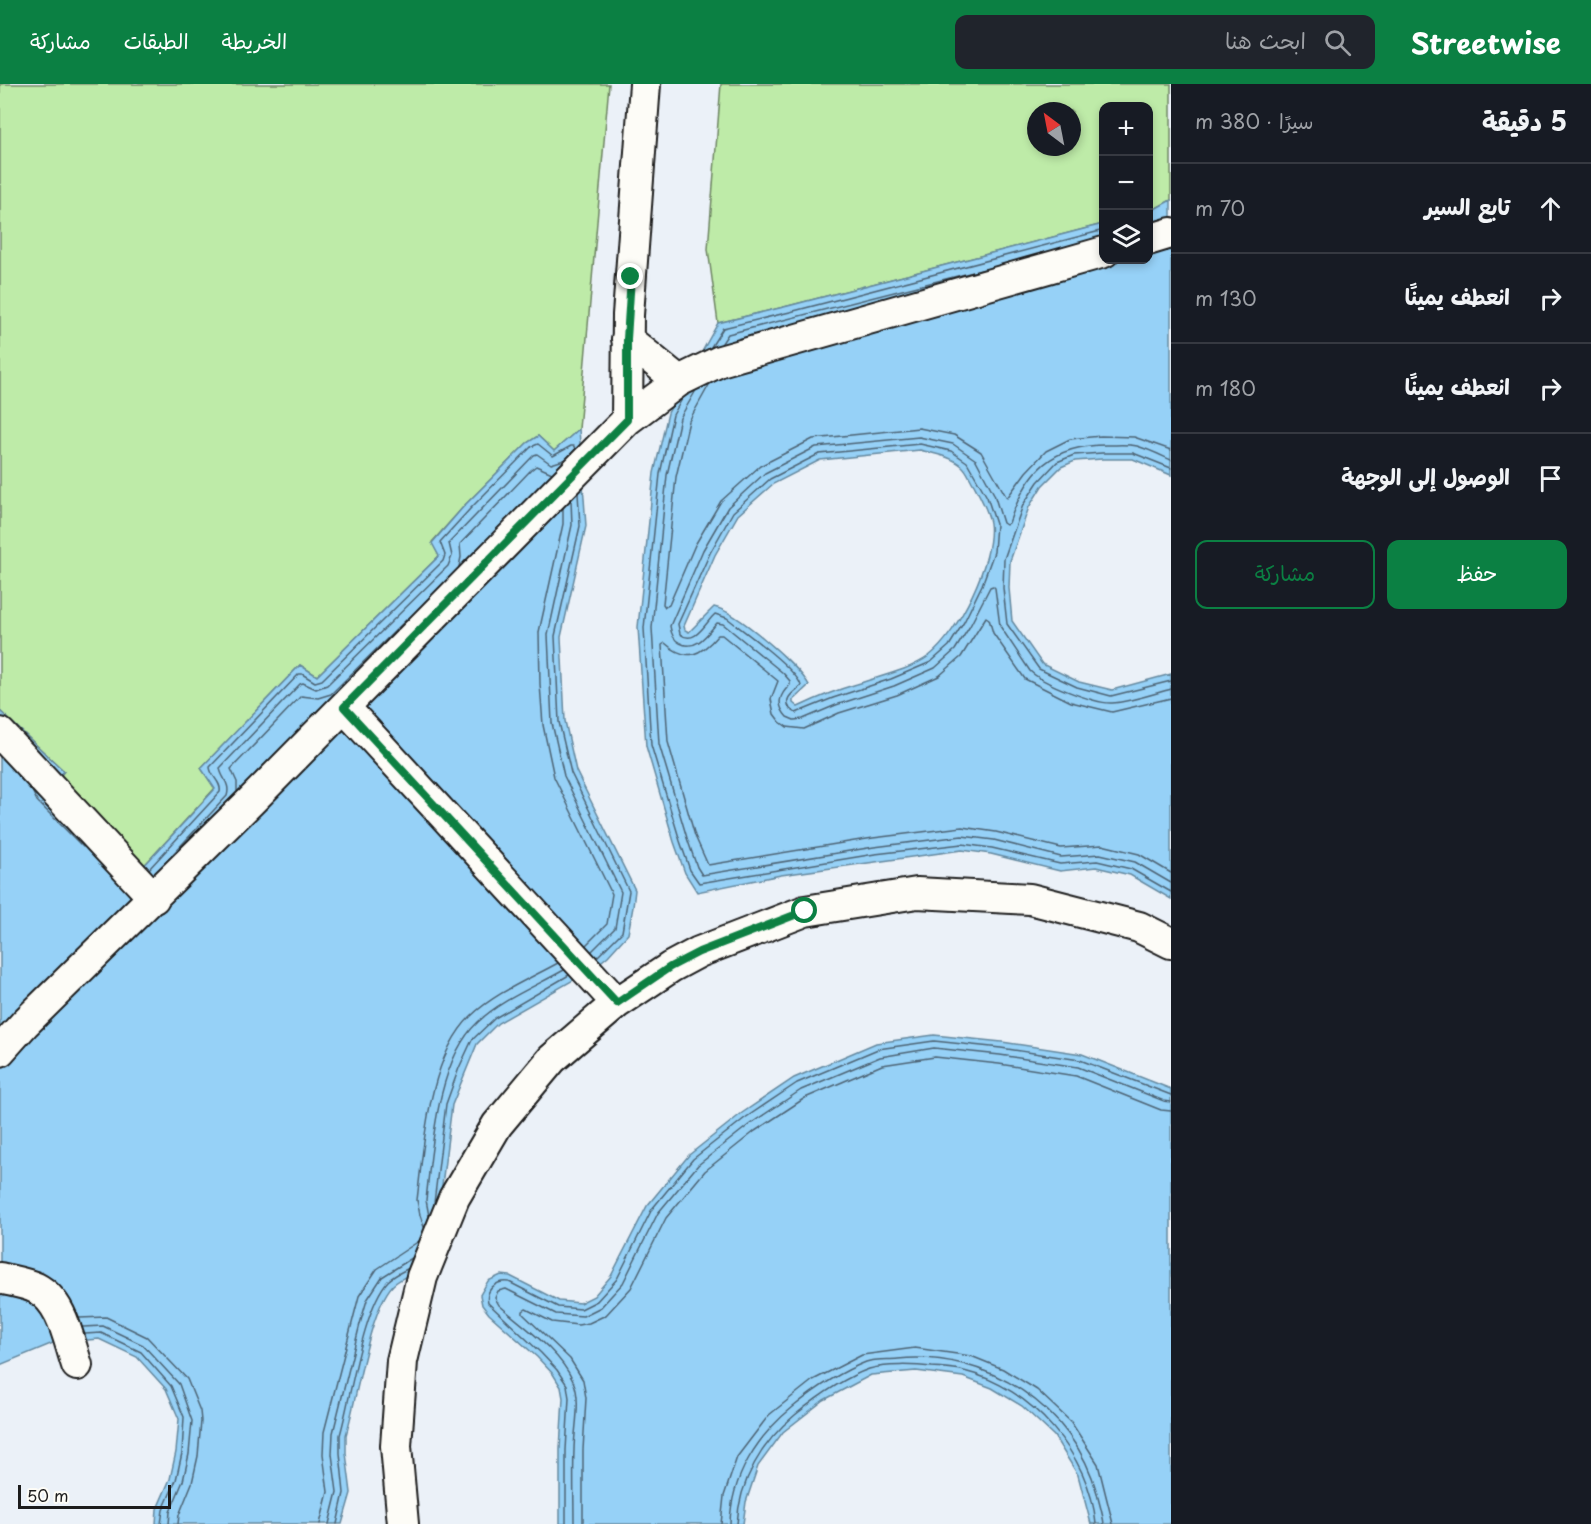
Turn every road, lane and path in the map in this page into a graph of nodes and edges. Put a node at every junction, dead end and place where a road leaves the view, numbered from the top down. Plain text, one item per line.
1 (645, 84) edge
2 (1171, 233) edge
3 (1153, 239) edge
4 (1099, 253) edge
5 (627, 339) junction
6 (679, 381) junction
7 (618, 431) junction
8 (344, 707) junction
9 (0, 733) edge
10 (154, 898) junction
11 (1171, 943) edge
12 (617, 1003) junction
13 (0, 1051) edge
14 (0, 1278) edge
15 (75, 1361) dead end
16 (403, 1524) edge

1 - 5 street
2 - 3 street
4 - 6 street
5 - 6 street
5 - 7 street
6 - 7 street
7 - 8 street
8 - 10 street
8 - 12 street
9 - 10 street
10 - 13 street
11 - 12 street
12 - 16 street
14 - 15 street

